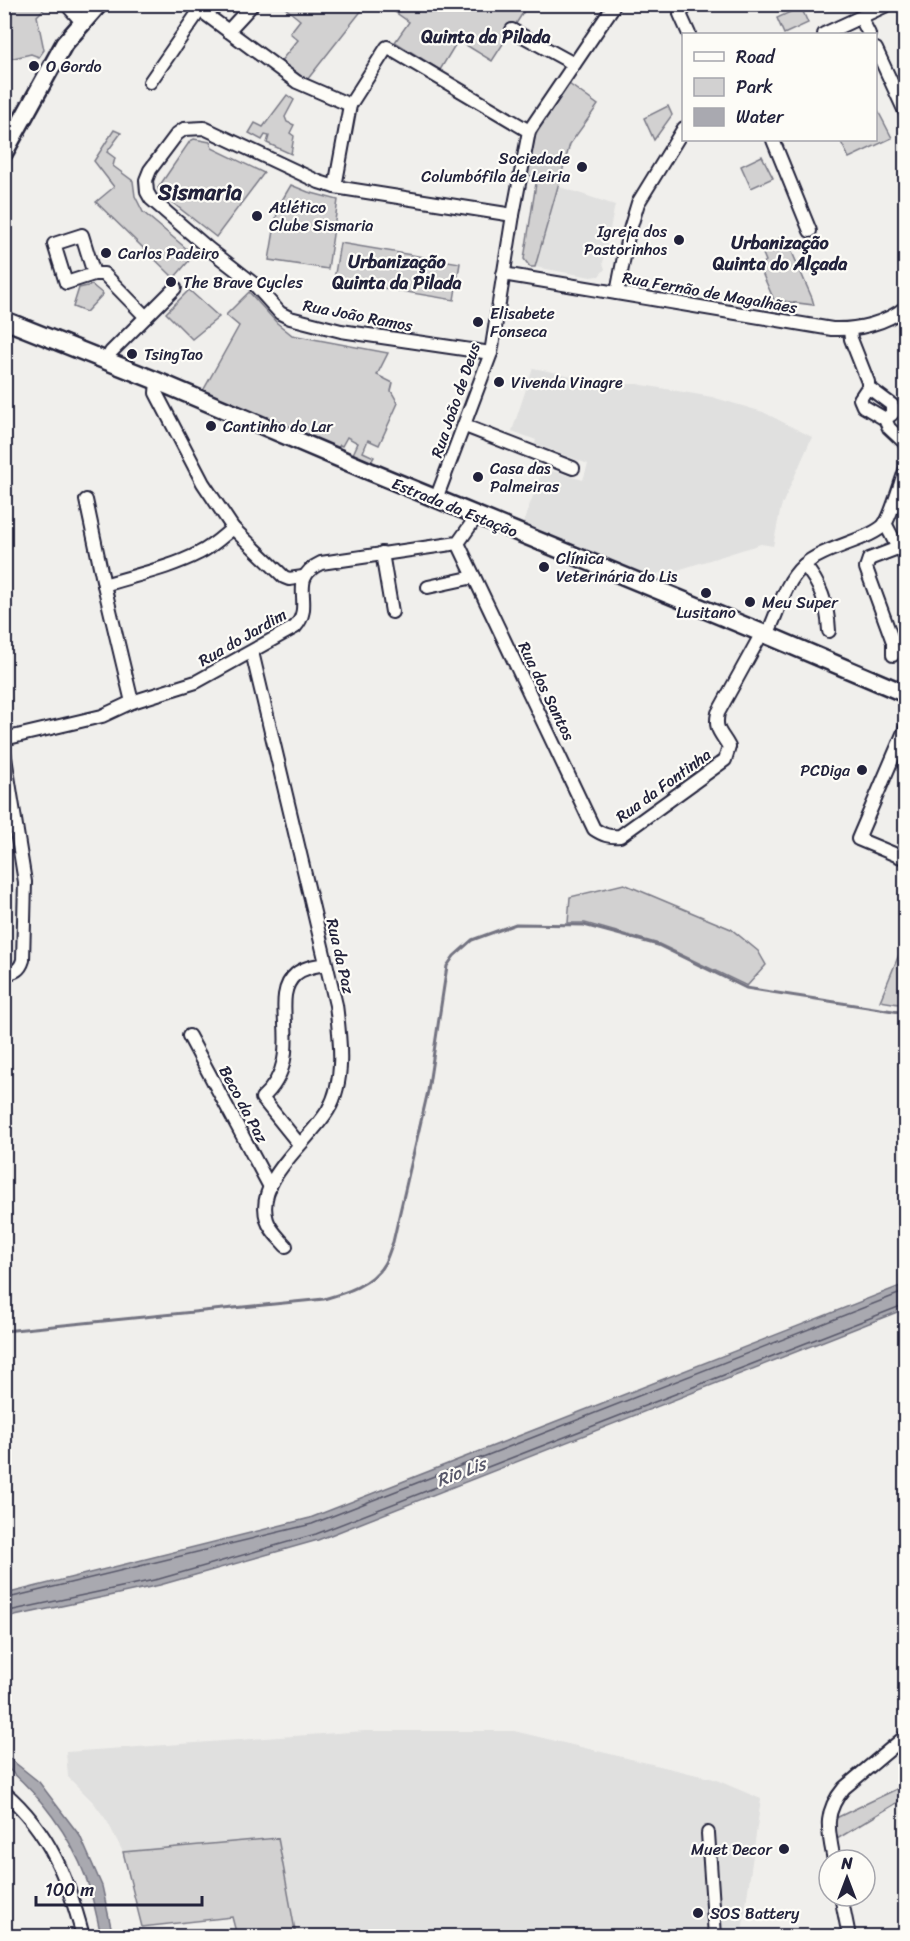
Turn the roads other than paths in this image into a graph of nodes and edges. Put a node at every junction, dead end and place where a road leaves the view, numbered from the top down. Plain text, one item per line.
1 (99, 4) edge
2 (253, 4) edge
3 (615, 4) edge
4 (687, 4) edge
5 (889, 4) edge
6 (69, 5) edge
7 (202, 7) edge
8 (861, 18) junction
9 (82, 22) junction
10 (512, 30) dead end
11 (228, 31) junction
12 (689, 33) edge
13 (826, 33) edge
14 (868, 33) edge
15 (877, 51) edge
16 (574, 64) junction
17 (150, 82) dead end
18 (350, 105) junction
19 (906, 114) edge
20 (529, 131) junction
21 (682, 131) edge
22 (773, 141) edge
23 (5, 152) edge
24 (334, 187) junction
25 (513, 215) junction
26 (810, 231) dead end
27 (94, 274) dead end
28 (503, 274) junction
29 (175, 288) dead end
30 (617, 293) junction
31 (906, 307) edge
32 (146, 317) junction
33 (4, 320) edge
34 (850, 330) junction
35 (491, 353) junction
36 (107, 360) junction
37 (158, 381) junction
38 (868, 389) junction
39 (895, 413) edge
40 (465, 426) junction
41 (906, 444) edge
42 (573, 468) dead end
43 (906, 468) edge
44 (436, 499) junction
45 (86, 500) dead end
46 (477, 516) junction
47 (887, 519) junction
48 (233, 528) junction
49 (458, 543) junction
50 (902, 551) edge
51 (382, 553) junction
52 (804, 565) junction
53 (303, 577) junction
54 (474, 577) junction
55 (104, 585) junction
56 (428, 587) dead end
57 (392, 612) dead end
58 (829, 631) dead end
59 (765, 634) junction
60 (252, 652) junction
61 (893, 655) dead end
62 (906, 694) edge
63 (132, 702) junction
64 (906, 727) edge
65 (4, 739) edge
66 (4, 751) edge
67 (620, 836) joint
68 (906, 859) edge
69 (326, 964) junction
70 (4, 974) edge
71 (189, 1036) dead end
72 (299, 1144) junction
73 (270, 1187) junction
74 (286, 1246) dead end
75 (906, 1736) edge
76 (4, 1792) edge
77 (708, 1833) dead end
78 (832, 1848) edge
79 (843, 1908) edge
80 (83, 1936) edge
81 (715, 1936) edge
82 (849, 1936) edge

1 - 9 main road
2 - 11 street
3 - 16 street
4 - 12 street
5 - 8 street
6 - 9 street
7 - 11 street
7 - 17 street
8 - 13 street
8 - 14 street
9 - 23 main road
10 - 16 street
11 - 18 street
15 - 19 street
16 - 20 street
18 - 20 street
18 - 24 street
20 - 25 street, Rua João de Deus
21 - 30 street
22 - 26 street
24 - 25 street, Rua João Ramos
24 - 35 street, Rua João Ramos
25 - 28 street, Rua João de Deus
27 - 32 street
28 - 30 street, Rua Fernão de Magalhães
28 - 35 street, Rua João de Deus
29 - 32 street
30 - 34 street, Rua Fernão de Magalhães
31 - 34 street
32 - 36 street
33 - 36 main road, Estrada da Estação
34 - 38 street
35 - 40 street, Rua João de Deus
36 - 37 main road, Estrada da Estação
37 - 44 main road, Estrada da Estação
37 - 48 street
38 - 39 street
38 - 39 street
39 - 41 street
40 - 42 street
40 - 44 street, Rua João de Deus
43 - 47 street
44 - 46 main road, Estrada da Estação
45 - 55 street
46 - 49 street
46 - 59 main road, Estrada da Estação
47 - 50 street
47 - 52 street
48 - 53 street
48 - 55 street
49 - 51 street
49 - 54 street, Rua dos Santos
50 - 61 street
51 - 53 street
51 - 57 street
52 - 58 street
52 - 59 street
53 - 60 street, Rua do Jardim
54 - 56 street
54 - 67 street, Rua dos Santos
55 - 63 street
59 - 62 main road, Estrada da Estação
59 - 67 street, Rua da Fontinha
60 - 63 street, Rua do Jardim
60 - 69 street, Rua da Paz
63 - 65 street, Rua do Jardim
64 - 68 street
66 - 70 street
69 - 72 street, Rua da Paz
69 - 72 street
71 - 73 street, Beco da Paz
72 - 73 street, Rua da Paz
73 - 74 street, Rua da Paz
75 - 78 street
76 - 80 street
77 - 81 street
79 - 82 street

